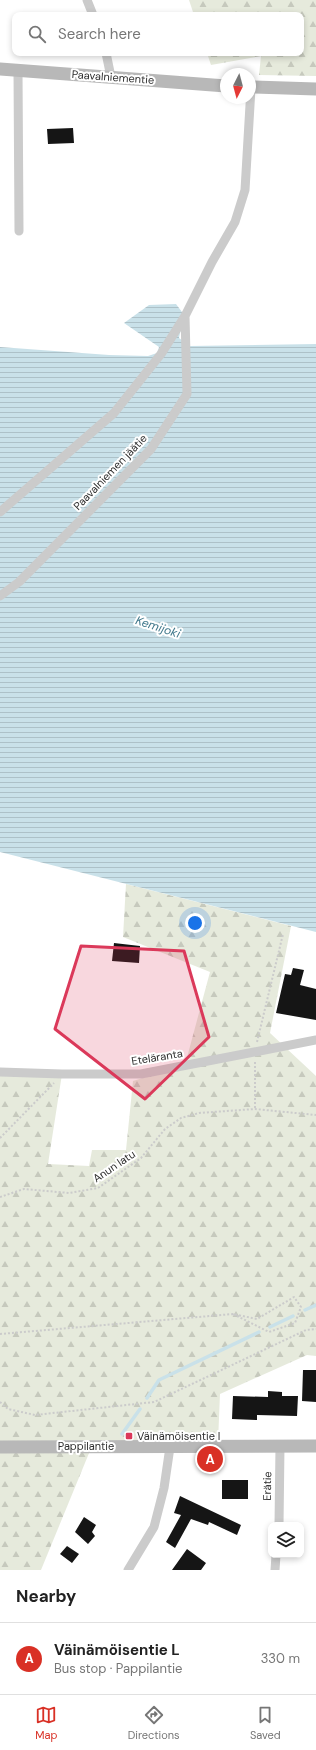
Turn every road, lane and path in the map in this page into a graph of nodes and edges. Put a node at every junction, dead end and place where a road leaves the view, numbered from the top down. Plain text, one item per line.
1 (87, 0) edge
2 (92, 12) edge
3 (107, 56) edge
4 (0, 70) edge
5 (18, 71) junction
6 (112, 77) junction
7 (220, 86) edge
8 (256, 88) edge
9 (316, 89) edge
10 (250, 104) edge
11 (19, 231) dead end
12 (185, 316) junction
13 (0, 512) edge
14 (0, 596) edge
15 (283, 934) dead end
16 (316, 1040) edge
17 (255, 1052) junction
18 (0, 1072) edge
19 (62, 1074) junction
20 (255, 1109) junction
21 (316, 1115) edge
22 (0, 1138) edge
23 (0, 1197) edge
24 (233, 1314) junction
25 (316, 1329) edge
26 (0, 1334) edge
27 (0, 1402) edge
28 (170, 1446) junction
29 (280, 1446) junction
30 (316, 1446) edge
31 (0, 1447) edge
32 (279, 1522) edge
33 (276, 1558) edge
34 (128, 1570) edge
35 (275, 1570) edge

1 - 2 street
3 - 6 street
4 - 5 street, Paavalniementie
5 - 6 street, Paavalniementie
5 - 11 street
6 - 7 street, Paavalniementie
8 - 9 street
10 - 12 street, Paavalniemen jäätie
12 - 13 street, Paavalniemen jäätie
12 - 14 street, Paavalniemen jäätie
15 - 17 path
16 - 17 street, Eteläranta
17 - 19 street, Eteläranta
17 - 20 path
18 - 19 street, Eteläranta
19 - 22 path
20 - 21 path, Anun latu
20 - 23 path, Anun latu
24 - 24 path
24 - 26 path
25 - 27 path
28 - 29 street, Pappilantie
28 - 31 street, Pappilantie
28 - 34 street
29 - 30 street, Pappilantie
29 - 32 street, Erätie
33 - 35 street

